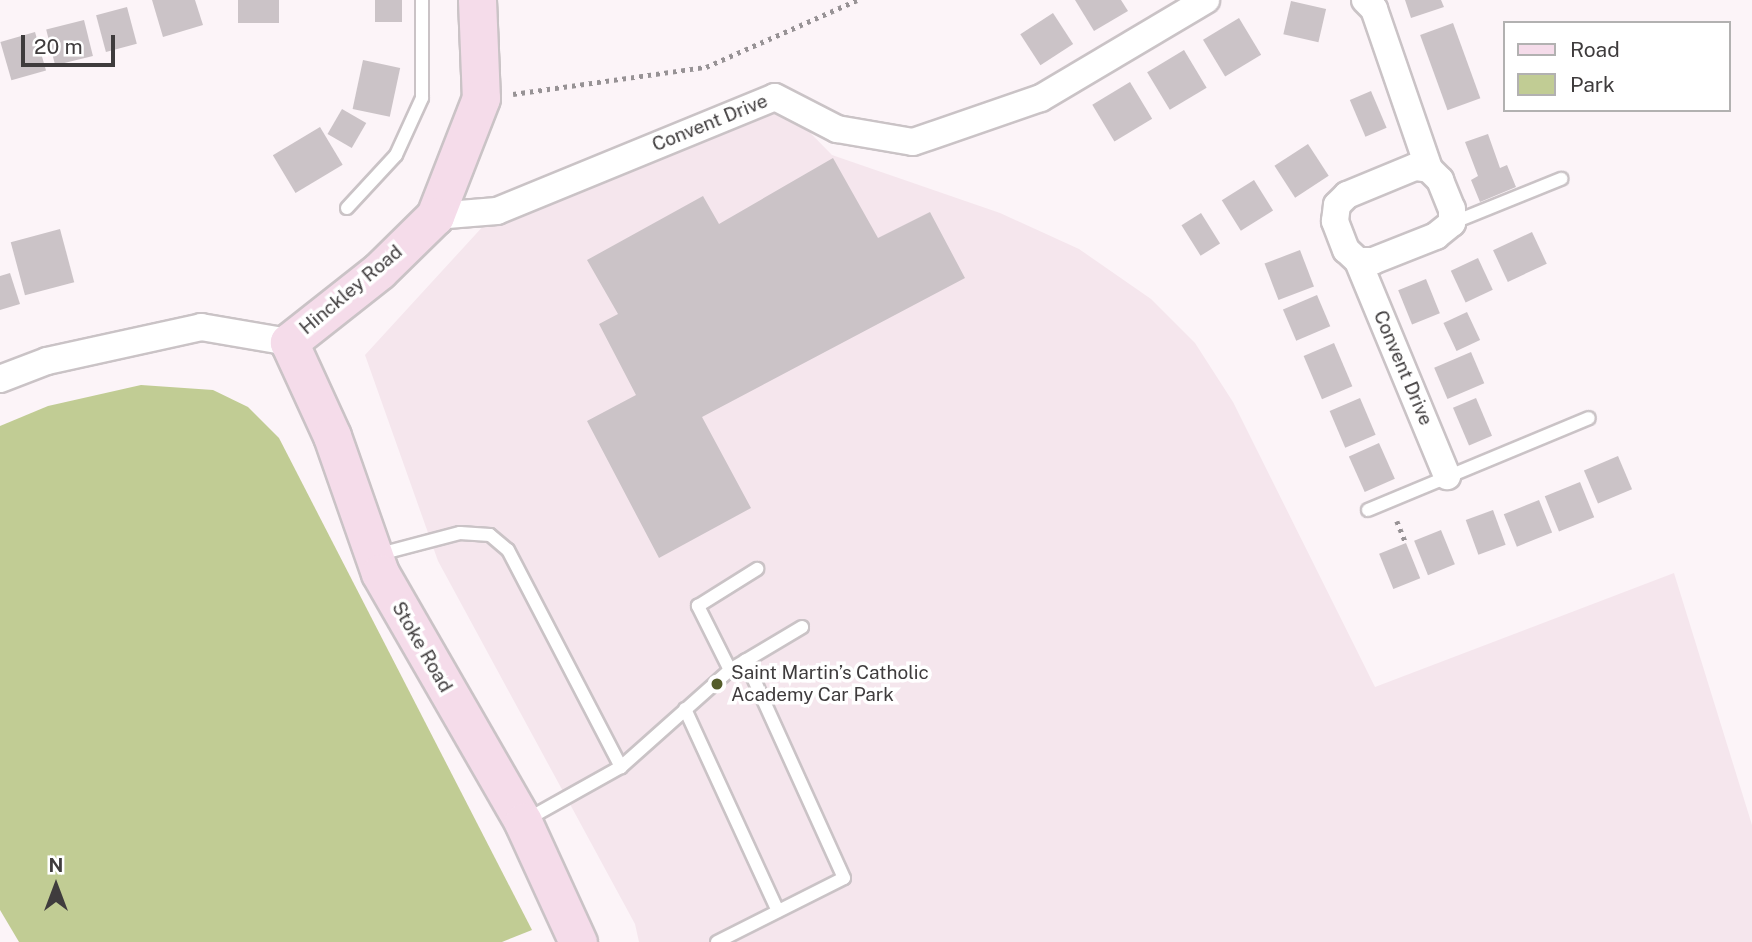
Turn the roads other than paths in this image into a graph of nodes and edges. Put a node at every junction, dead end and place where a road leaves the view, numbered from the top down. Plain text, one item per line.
1 (422, 0) edge
2 (477, 0) edge
3 (1206, 0) edge
4 (1365, 0) edge
5 (1429, 169) junction
6 (1561, 178) dead end
7 (347, 208) dead end
8 (435, 216) junction
9 (1452, 223) junction
10 (1358, 261) junction
11 (289, 342) junction
12 (0, 379) edge
13 (1589, 418) dead end
14 (1447, 475) junction
15 (1368, 510) dead end
16 (374, 555) junction
17 (757, 569) dead end
18 (802, 627) dead end
19 (745, 660) junction
20 (730, 670) junction
21 (685, 709) junction
22 (621, 767) junction
23 (523, 822) junction
24 (778, 911) junction
25 (578, 942) edge
26 (717, 942) edge

1 - 7 lane
2 - 8 street, Hinckley Road
3 - 8 street, Convent Drive
4 - 5 street
5 - 9 street
5 - 10 street, Convent Drive
6 - 9 lane
8 - 11 street, Hinckley Road
9 - 10 street
10 - 14 street, Convent Drive
11 - 12 street, Hinckley Road
11 - 16 street, Stoke Road
13 - 14 lane
14 - 15 lane
16 - 22 lane
16 - 23 street, Stoke Road
17 - 20 lane
18 - 19 lane
19 - 20 lane
19 - 24 lane
20 - 21 lane
21 - 22 lane
21 - 24 lane
22 - 23 lane
23 - 25 street, Stoke Road
24 - 26 lane

